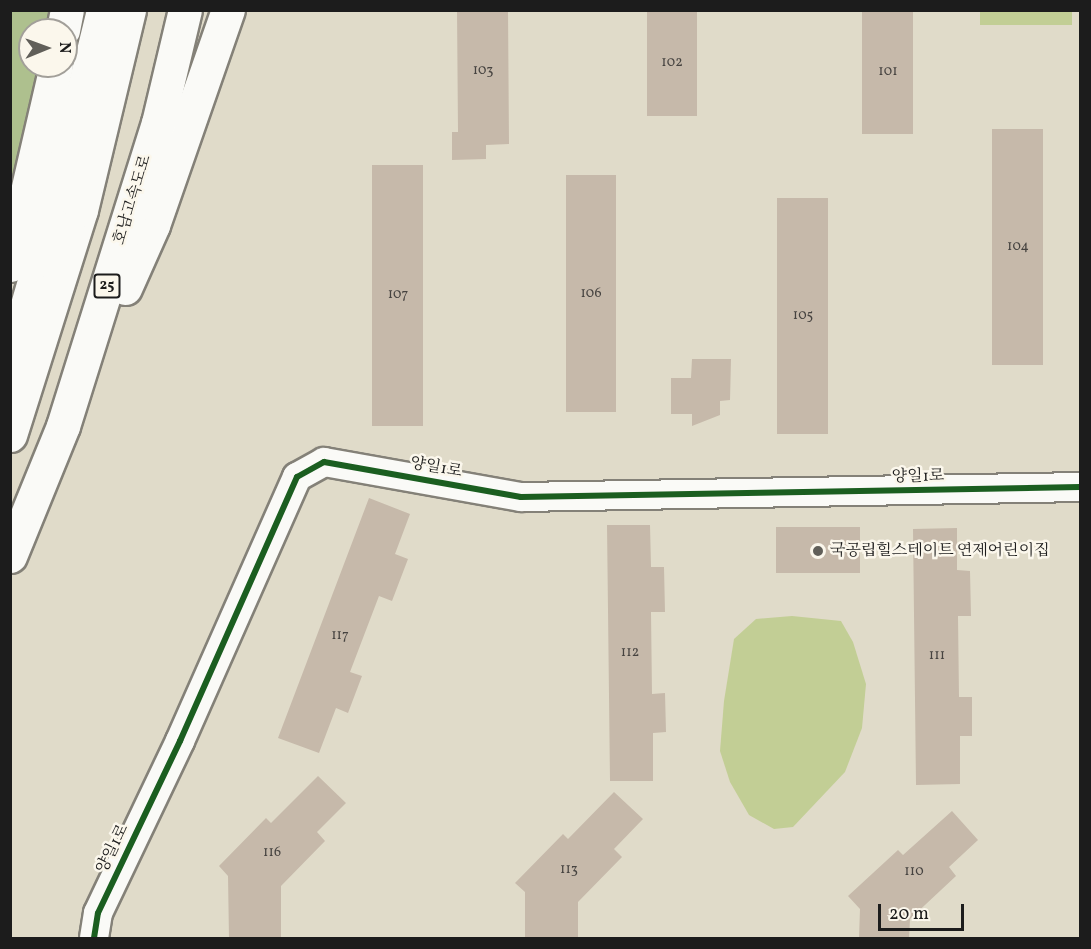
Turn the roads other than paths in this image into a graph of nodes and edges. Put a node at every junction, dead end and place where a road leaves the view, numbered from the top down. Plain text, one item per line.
1 (103, 10) edge
2 (129, 10) edge
3 (185, 10) edge
4 (228, 10) edge
5 (53, 78) edge
6 (10, 265) edge
7 (10, 360) edge
8 (63, 426) junction
9 (10, 435) edge
10 (1080, 487) edge
11 (10, 556) edge
12 (94, 939) edge

1 - 7 highway
2 - 9 highway
3 - 8 highway, 호남고속도로 / 25
4 - 8 highway
5 - 6 highway
8 - 11 highway, 호남고속도로 / 25
10 - 12 street, 양일1로

